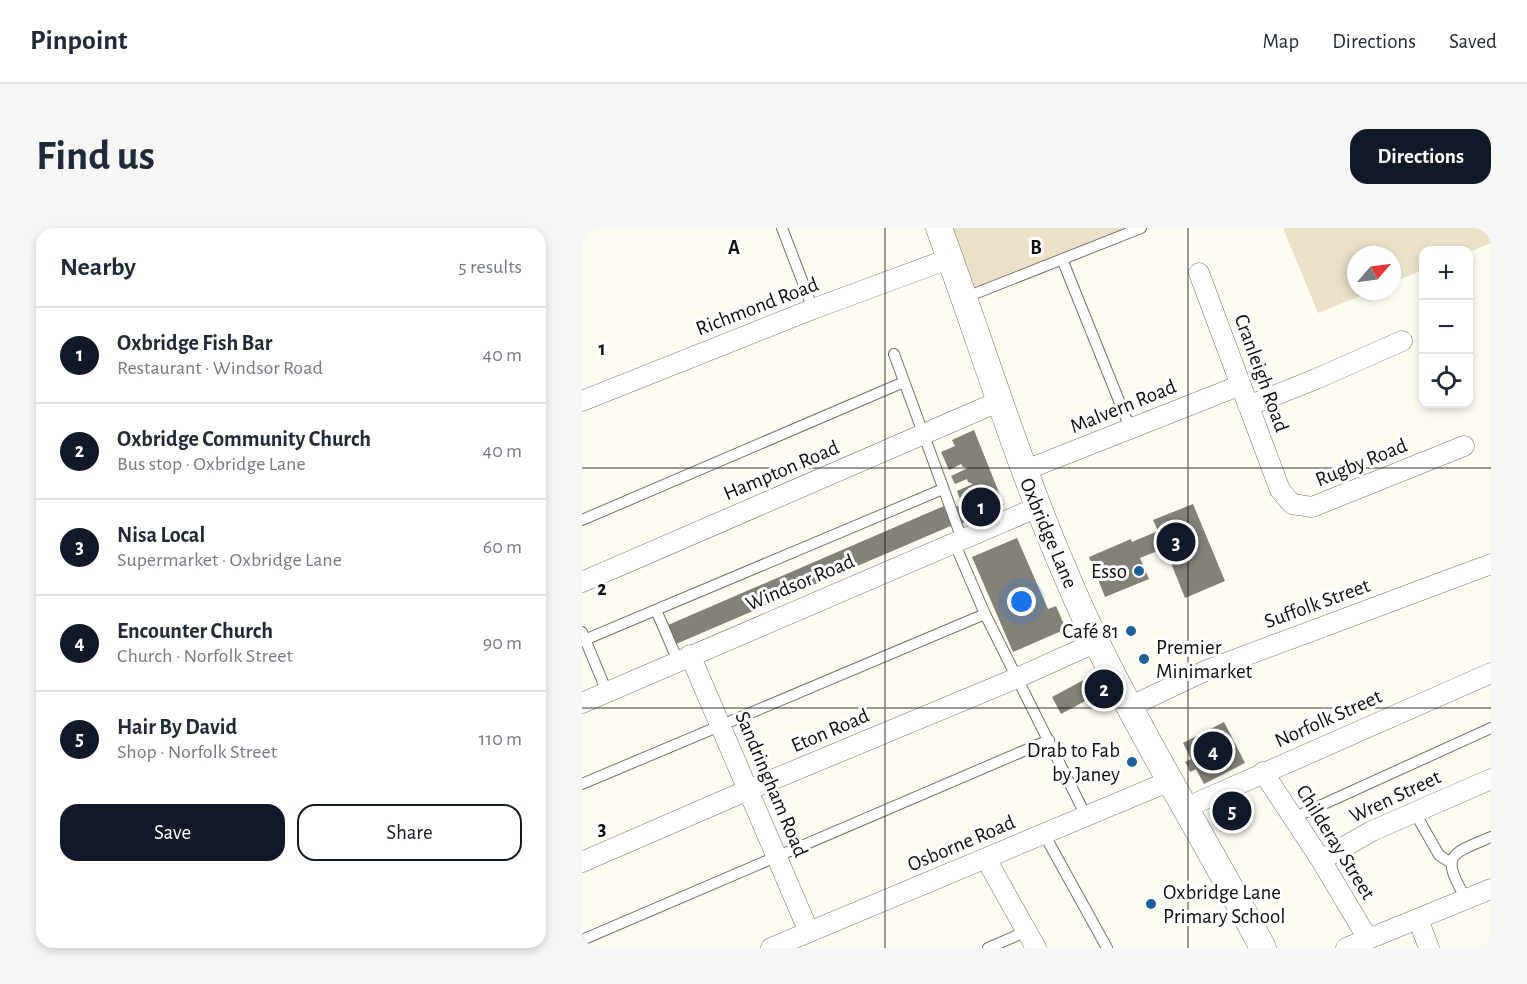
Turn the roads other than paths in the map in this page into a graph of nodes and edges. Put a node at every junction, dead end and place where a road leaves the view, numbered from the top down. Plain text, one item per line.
1 (782, 228) edge
2 (939, 228) edge
3 (1141, 228) edge
4 (951, 258) junction
5 (1062, 259) junction
6 (1199, 273) dead end
7 (964, 298) junction
8 (813, 309) junction
9 (1402, 340) dead end
10 (894, 354) dead end
11 (904, 382) junction
12 (1240, 385) junction
13 (582, 401) edge
14 (1000, 401) junction
15 (1248, 406) junction
16 (1130, 428) junction
17 (924, 434) junction
18 (1464, 446) dead end
19 (1023, 471) junction
20 (943, 489) junction
21 (1280, 490) joint
22 (1038, 507) junction
23 (582, 520) edge
24 (958, 541) junction
25 (1491, 564) edge
26 (582, 582) edge
27 (656, 610) junction
28 (985, 614) junction
29 (583, 637) edge
30 (1097, 642) junction
31 (684, 658) junction
32 (1491, 673) edge
33 (1017, 678) junction
34 (608, 692) junction
35 (582, 703) edge
36 (1129, 707) junction
37 (721, 726) junction
38 (1491, 728) edge
39 (1049, 740) junction
40 (1263, 772) junction
41 (1491, 779) edge
42 (1170, 781) junction
43 (582, 784) edge
44 (748, 790) junction
45 (1185, 808) junction
46 (1415, 813) junction
47 (1086, 816) junction
48 (1293, 818) junction
49 (1044, 834) junction
50 (1491, 837) edge
51 (777, 858) junction
52 (986, 859) junction
53 (1322, 860) junction
54 (582, 862) edge
55 (1451, 862) junction
56 (1491, 890) edge
57 (1466, 900) junction
58 (1418, 919) junction
59 (808, 932) junction
60 (1368, 939) junction
61 (582, 940) edge
62 (1031, 940) edge
63 (771, 948) edge
64 (988, 948) edge
65 (1107, 948) edge
66 (1263, 948) edge
67 (1346, 948) edge
68 (1429, 948) edge

1 - 8 lane
2 - 4 street, Oxbridge Lane
3 - 5 lane
4 - 7 street, Oxbridge Lane
4 - 8 street, Richmond Road
5 - 7 lane
5 - 16 lane
6 - 12 street, Cranleigh Road
7 - 14 street, Oxbridge Lane
8 - 13 street, Richmond Road
9 - 15 street
10 - 11 lane
11 - 17 lane
11 - 23 lane
12 - 15 street, Cranleigh Road
12 - 16 street, Malvern Road
14 - 17 street, Hampton Road
14 - 19 street, Oxbridge Lane
15 - 21 street, Cranleigh Road
16 - 19 street, Malvern Road
17 - 20 lane
17 - 26 street, Hampton Road
18 - 21 street, Rugby Road
19 - 22 street, Oxbridge Lane
20 - 24 lane
20 - 27 lane
22 - 24 street, Windsor Road
22 - 30 street, Oxbridge Lane
24 - 28 lane
24 - 31 street, Windsor Road
25 - 36 street, Suffolk Street
27 - 29 lane
27 - 31 lane
28 - 33 lane
28 - 37 lane
29 - 34 lane
30 - 33 street, Eton Road
30 - 36 street, Oxbridge Lane
31 - 34 street, Windsor Road
31 - 37 street, Sandringham Road
32 - 40 street, Norfolk Street
33 - 39 lane
33 - 44 street, Eton Road
34 - 35 street, Windsor Road
36 - 42 street, Oxbridge Lane
37 - 43 lane
37 - 44 street, Sandringham Road
38 - 48 lane
39 - 47 lane
39 - 51 lane
40 - 45 street, Norfolk Street
40 - 48 street, Childeray Street
41 - 46 street, Wren Street
42 - 45 street, Oxbridge Lane
42 - 47 street, Osborne Road
44 - 51 street, Sandringham Road
44 - 54 street, Eton Road
45 - 66 street, Oxbridge Lane
46 - 53 street, Wren Street
46 - 55 lane
47 - 49 street, Osborne Road
48 - 53 street, Childeray Street
49 - 52 street, Osborne Road
49 - 65 lane
50 - 55 lane
51 - 59 street, Sandringham Road
51 - 61 lane
52 - 59 street, Osborne Road
52 - 62 street
53 - 60 street, Childeray Street
55 - 57 lane
56 - 57 street
57 - 58 street
58 - 60 street
58 - 68 street
59 - 63 street, Osborne Road
60 - 67 street
62 - 64 lane

